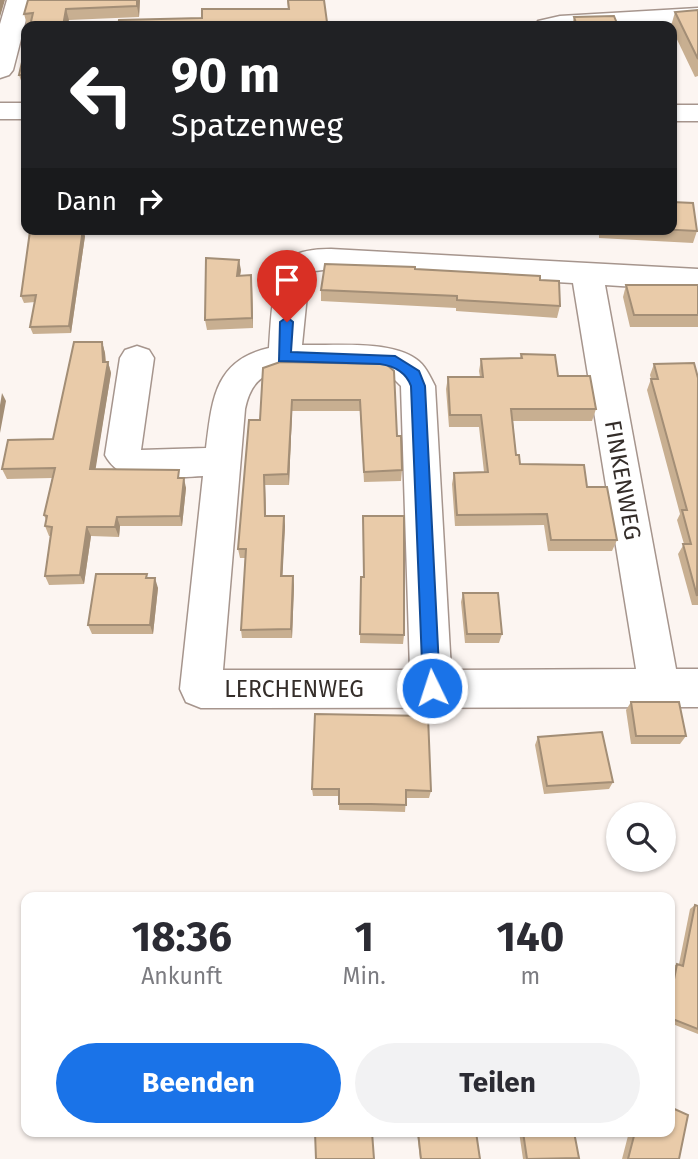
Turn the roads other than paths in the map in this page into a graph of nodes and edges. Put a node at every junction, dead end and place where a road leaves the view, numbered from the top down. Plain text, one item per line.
1 (19, 0) edge
2 (698, 15) edge
3 (655, 21) edge
4 (0, 70) edge
5 (0, 111) edge
6 (21, 111) edge
7 (587, 273) junction
8 (698, 280) edge
9 (284, 357) junction
10 (137, 358) dead end
11 (222, 463) junction
12 (679, 687) edge
13 (432, 688) junction

1 - 4 street
2 - 3 street
5 - 6 street
7 - 8 street
7 - 9 street
7 - 12 street, FINKENWEG
9 - 11 street, LERCHENWEG
9 - 13 street, LERCHENWEG
10 - 11 street
11 - 13 street, LERCHENWEG
12 - 13 street, LERCHENWEG

